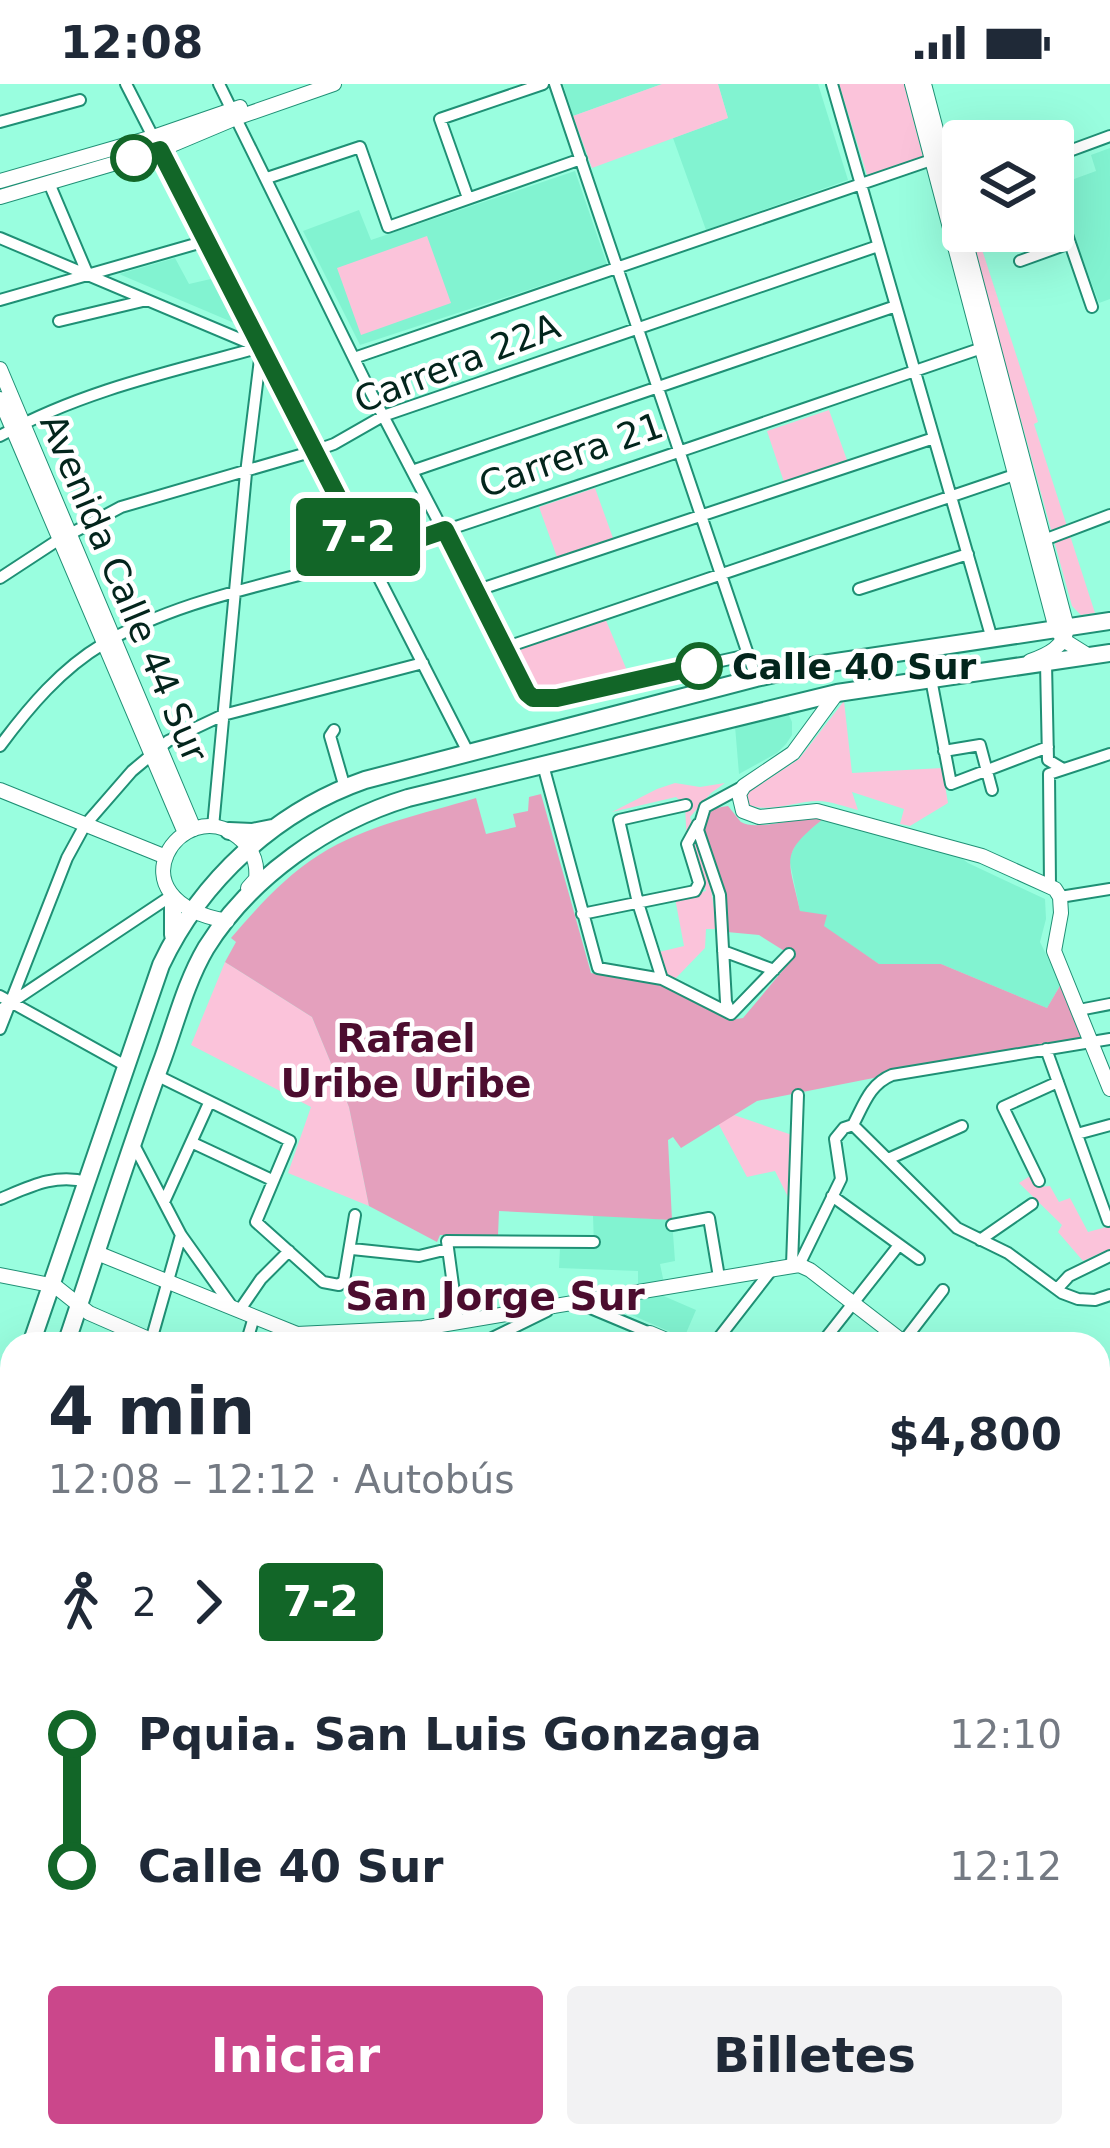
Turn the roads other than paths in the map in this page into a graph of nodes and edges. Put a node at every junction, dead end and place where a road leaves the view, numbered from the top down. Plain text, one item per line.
1 (126, 84) edge
2 (219, 84) edge
3 (307, 84) edge
4 (334, 84) edge
5 (543, 84) edge
6 (555, 84) edge
7 (832, 84) edge
8 (912, 84) edge
9 (924, 84) edge
10 (80, 100) dead end
11 (234, 114) junction
12 (0, 122) edge
13 (1110, 136) edge
14 (156, 144) junction
15 (1074, 149) edge
16 (937, 158) junction
17 (581, 159) junction
18 (942, 166) edge
19 (267, 178) junction
20 (0, 181) edge
21 (49, 183) junction
22 (861, 184) junction
23 (0, 197) edge
24 (468, 199) junction
25 (0, 238) edge
26 (206, 241) junction
27 (878, 246) junction
28 (968, 252) edge
29 (1045, 252) edge
30 (1073, 252) edge
31 (1020, 261) dead end
32 (618, 268) junction
33 (88, 275) junction
34 (147, 299) junction
35 (0, 300) edge
36 (896, 306) junction
37 (1092, 307) dead end
38 (59, 322) dead end
39 (639, 328) junction
40 (987, 346) junction
41 (261, 348) junction
42 (354, 358) junction
43 (0, 369) edge
44 (914, 371) junction
45 (658, 388) junction
46 (0, 399) edge
47 (383, 416) junction
48 (12, 430) edge
49 (934, 438) junction
50 (314, 451) junction
51 (680, 451) junction
52 (246, 471) junction
53 (412, 471) junction
54 (1020, 473) junction
55 (951, 496) junction
56 (701, 515) junction
57 (1110, 515) edge
58 (445, 530) junction
59 (63, 537) junction
60 (1044, 540) junction
61 (968, 554) junction
62 (368, 556) junction
63 (721, 574) junction
64 (0, 578) edge
65 (860, 589) dead end
66 (476, 590) junction
67 (236, 593) junction
68 (1110, 620) edge
69 (1062, 632) junction
70 (992, 639) junction
71 (108, 642) junction
72 (504, 648) junction
73 (1110, 652) edge
74 (748, 655) junction
75 (1089, 656) junction
76 (423, 663) junction
77 (1046, 663) junction
78 (756, 678) junction
79 (931, 679) junction
80 (837, 693) junction
81 (223, 715) junction
82 (334, 730) dead end
83 (0, 746) edge
84 (1048, 747) junction
85 (155, 751) junction
86 (944, 751) junction
87 (468, 752) junction
88 (1110, 754) edge
89 (543, 765) junction
90 (987, 770) junction
91 (1063, 770) junction
92 (744, 786) junction
93 (345, 788) junction
94 (0, 790) edge
95 (992, 790) dead end
96 (686, 805) dead end
97 (700, 815) junction
98 (85, 825) junction
99 (278, 826) junction
100 (221, 829) junction
101 (189, 831) junction
102 (249, 848) junction
103 (166, 857) junction
104 (1110, 889) edge
105 (1055, 891) junction
106 (172, 897) junction
107 (638, 903) junction
108 (191, 911) junction
109 (582, 914) junction
110 (223, 921) junction
111 (172, 942) junction
112 (723, 951) junction
113 (789, 954) dead end
114 (773, 970) junction
115 (662, 979) junction
116 (4, 1002) edge
117 (1110, 1004) edge
118 (1078, 1010) junction
119 (731, 1014) junction
120 (0, 1029) edge
121 (1110, 1039) edge
122 (1090, 1042) junction
123 (1046, 1049) junction
124 (126, 1066) junction
125 (156, 1075) junction
126 (1058, 1082) junction
127 (1110, 1089) edge
128 (798, 1095) dead end
129 (208, 1103) junction
130 (854, 1125) junction
131 (1110, 1125) edge
132 (962, 1126) dead end
133 (1077, 1134) junction
134 (134, 1143) junction
135 (193, 1143) junction
136 (888, 1159) junction
137 (272, 1180) junction
138 (1039, 1181) dead end
139 (87, 1182) junction
140 (832, 1196) junction
141 (0, 1199) edge
142 (164, 1202) junction
143 (1032, 1204) dead end
144 (355, 1215) dead end
145 (1108, 1221) edge
146 (672, 1225) dead end
147 (182, 1235) junction
148 (980, 1240) junction
149 (594, 1242) dead end
150 (447, 1245) junction
151 (899, 1245) junction
152 (352, 1249) junction
153 (289, 1251) junction
154 (97, 1253) junction
155 (1110, 1256) edge
156 (919, 1259) dead end
157 (795, 1265) junction
158 (773, 1268) junction
159 (0, 1274) edge
160 (718, 1277) junction
161 (168, 1282) junction
162 (51, 1284) junction
163 (1057, 1289) junction
164 (943, 1290) dead end
165 (1110, 1295) edge
166 (576, 1302) junction
167 (853, 1303) junction
168 (79, 1305) junction
169 (559, 1305) junction
170 (242, 1312) junction
171 (458, 1322) junction
172 (35, 1332) edge
173 (71, 1332) edge
174 (130, 1332) edge
175 (157, 1332) edge
176 (244, 1332) edge
177 (291, 1332) edge
178 (431, 1332) edge
179 (516, 1332) edge
180 (645, 1332) edge
181 (723, 1332) edge
182 (830, 1332) edge
183 (891, 1332) edge
184 (913, 1332) edge

1 - 14 street
2 - 11 street
3 - 11 main road
4 - 11 main road
5 - 24 street
6 - 17 street
7 - 22 street
8 - 16 main road
9 - 16 main road
10 - 12 street
11 - 14 main road
11 - 19 street
13 - 15 street
14 - 20 main road
14 - 21 main road
14 - 26 street
16 - 18 main road
16 - 22 street
16 - 40 main road
17 - 24 street
17 - 32 street
19 - 24 street
19 - 42 street
21 - 23 main road
21 - 33 street
22 - 27 street
22 - 32 street
25 - 33 street
26 - 33 street
26 - 41 street
27 - 36 street
27 - 39 street, Carrera 22A
28 - 40 main road
29 - 31 street
30 - 37 street
32 - 39 street
32 - 42 street
33 - 34 street
33 - 35 street
34 - 38 street
34 - 41 street
36 - 44 street
36 - 45 street
39 - 45 street
39 - 47 street, Carrera 22A
40 - 44 street, Carrera 21
40 - 54 main road
41 - 48 street
41 - 50 street
41 - 52 street
42 - 47 street
43 - 48 main road, Avenida Calle 44 Sur
44 - 49 street
44 - 51 street, Carrera 21
45 - 51 street
45 - 53 street
46 - 48 main road, Avenida Calle 44 Sur
47 - 50 street, Carrera 22A
47 - 53 street
48 - 59 main road, Avenida Calle 44 Sur
49 - 55 street
49 - 56 street
50 - 52 street, Carrera 22A
50 - 62 street
51 - 56 street
51 - 58 street, Carrera 21
52 - 59 street, Carrera 22A
52 - 67 street
53 - 58 street
54 - 55 street
54 - 60 main road
54 - 69 main road
55 - 61 street
55 - 63 street
56 - 63 street
56 - 66 street
57 - 60 street
58 - 62 street, Carrera 21
58 - 66 street
59 - 64 street, Carrera 22A
59 - 71 main road, Avenida Calle 44 Sur
60 - 69 main road
61 - 65 street
61 - 70 street
62 - 67 street, Carrera 21
62 - 76 street
63 - 72 street
63 - 74 street
66 - 72 street
67 - 71 street, Carrera 21
67 - 81 street
68 - 69 main road
69 - 70 main road
69 - 75 main road
69 - 79 main road
70 - 78 main road
71 - 83 street, Carrera 21
71 - 85 main road, Avenida Calle 44 Sur
72 - 74 street
73 - 75 main road
74 - 78 street
75 - 77 main road
76 - 81 street
76 - 87 street
77 - 79 main road
77 - 84 street
78 - 87 main road
79 - 80 main road
79 - 86 street
80 - 89 main road
80 - 92 main road
81 - 85 street
81 - 100 street
82 - 93 street
84 - 90 street
84 - 91 street
85 - 98 street
85 - 101 main road, Avenida Calle 44 Sur
86 - 90 street
86 - 90 street
87 - 93 main road
88 - 91 street
89 - 109 street
89 - 110 main road
90 - 95 street
91 - 105 street
92 - 97 street
92 - 105 main road
93 - 99 main road
94 - 98 main road
96 - 107 street
97 - 107 street
97 - 112 street
98 - 103 main road
98 - 116 street
99 - 100 main road
99 - 102 main road
100 - 101 main road
100 - 102 main road
101 - 103 main road
102 - 108 main road
102 - 110 main road
103 - 106 main road
104 - 105 street
105 - 118 main road
106 - 108 main road
106 - 111 main road
106 - 116 street
107 - 109 street
107 - 115 street
108 - 110 main road
108 - 111 main road
109 - 115 street
110 - 125 main road
111 - 124 main road
112 - 114 street
112 - 119 street
113 - 114 street
114 - 119 street
115 - 119 street
116 - 120 street
116 - 124 street
117 - 118 street
118 - 122 main road
121 - 122 street
122 - 123 street
122 - 127 main road
123 - 126 street
123 - 130 street
124 - 139 main road
125 - 129 street
125 - 134 main road
126 - 133 street
126 - 138 street
128 - 157 street
129 - 135 street
129 - 137 street
130 - 136 street
130 - 140 street
131 - 133 street
132 - 136 street
133 - 145 street
134 - 142 street
134 - 154 main road
135 - 137 street
135 - 142 street
136 - 148 street
137 - 153 street
139 - 141 street
139 - 162 main road
140 - 151 street
140 - 157 street
142 - 147 street
143 - 148 street
144 - 152 street
146 - 160 street
147 - 161 street
147 - 170 street
148 - 163 street
149 - 150 street
150 - 152 street
150 - 171 street
151 - 156 street
151 - 167 street
152 - 153 street
153 - 170 street
154 - 161 main road
154 - 168 main road
155 - 163 street
157 - 158 main road
157 - 167 main road
158 - 160 main road
158 - 181 street
159 - 162 main road
160 - 166 main road
161 - 170 main road
161 - 175 street
162 - 168 main road
162 - 172 main road
163 - 165 street
164 - 184 street
166 - 169 main road
166 - 180 street
167 - 182 street
167 - 183 main road
168 - 173 main road
168 - 174 main road
169 - 171 main road
169 - 179 street
170 - 176 street
170 - 177 main road
171 - 178 main road

